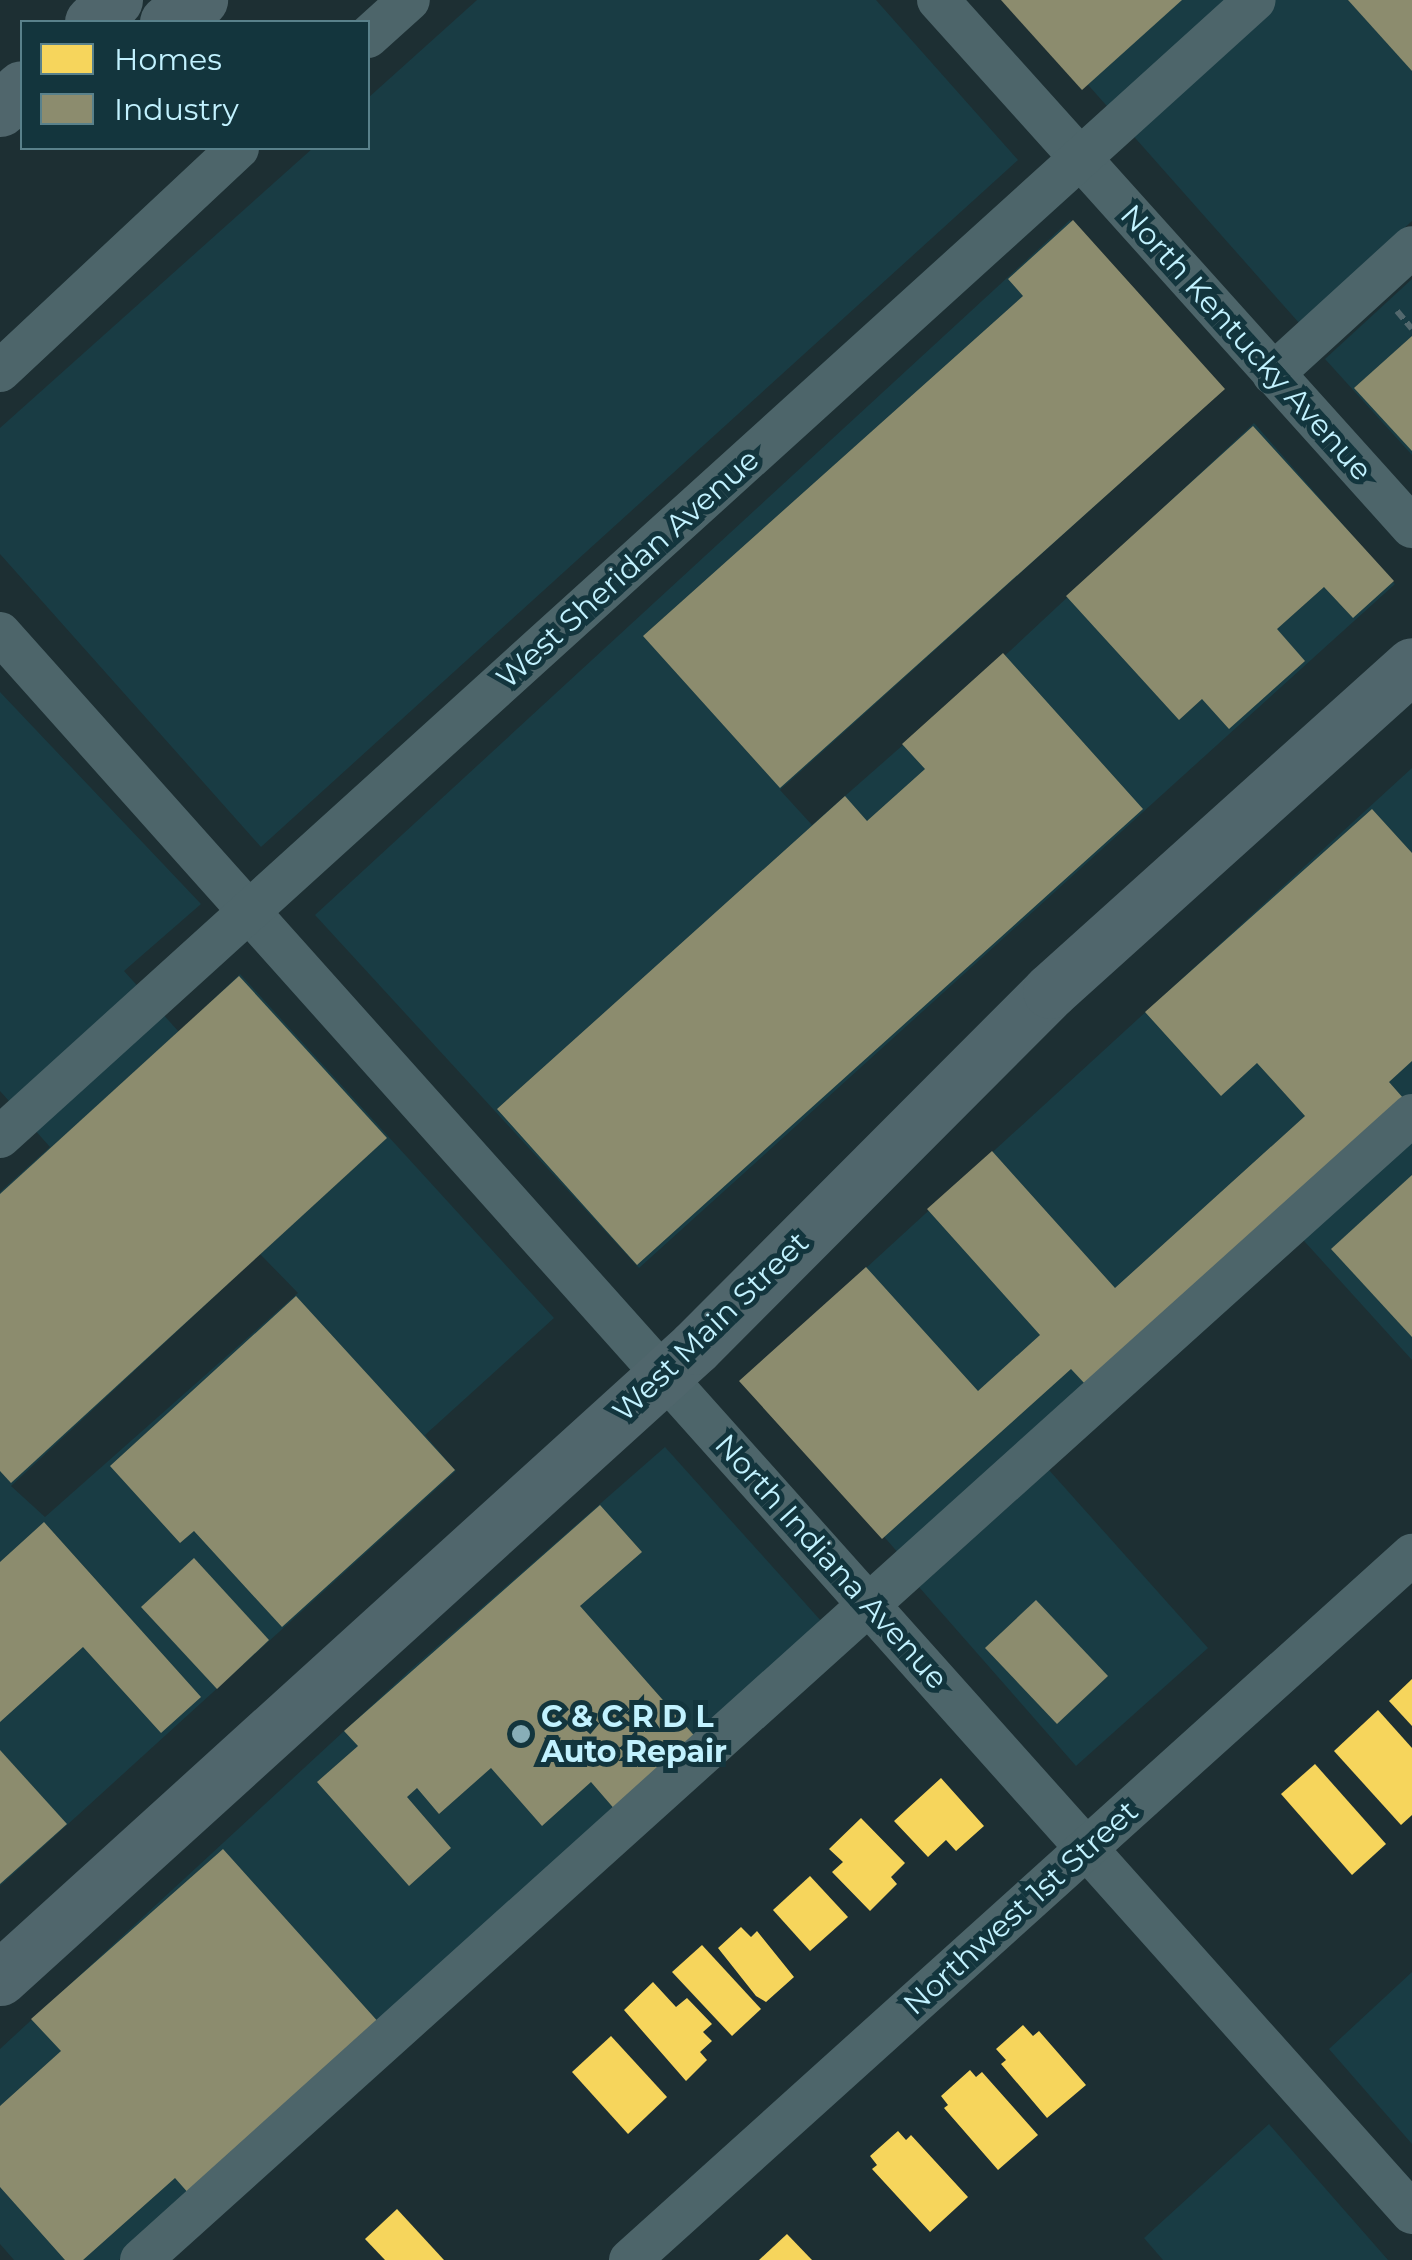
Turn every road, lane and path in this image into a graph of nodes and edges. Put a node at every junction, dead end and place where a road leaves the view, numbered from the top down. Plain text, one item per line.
1 (116, 0) edge
2 (200, 0) edge
3 (409, 0) edge
4 (938, 0) edge
5 (1255, 0) edge
6 (94, 20) edge
7 (171, 20) edge
8 (370, 35) edge
9 (20, 90) edge
10 (0, 109) edge
11 (236, 150) edge
12 (1080, 158) junction
13 (1412, 247) edge
14 (0, 372) edge
15 (1273, 374) junction
16 (1412, 527) edge
17 (0, 633) edge
18 (1412, 666) edge
19 (248, 913) junction
20 (1412, 1114) edge
21 (0, 1137) edge
22 (665, 1375) junction
23 (1412, 1555) edge
24 (869, 1606) junction
25 (1086, 1849) junction
26 (0, 1978) edge
27 (1412, 2213) edge
28 (141, 2260) edge
29 (630, 2260) edge

1 - 6 main road
2 - 7 main road
3 - 8 street
4 - 12 street, North Kentucky Avenue
5 - 12 street, West Sheridan Avenue
9 - 10 main road
11 - 14 street
12 - 15 street, North Kentucky Avenue
12 - 19 street, West Sheridan Avenue
13 - 15 street
15 - 16 street, North Kentucky Avenue
17 - 19 street, North Indiana Avenue
18 - 22 main road, West Main Street
19 - 21 street, West Sheridan Avenue
19 - 22 street, North Indiana Avenue
20 - 24 street
22 - 24 street, North Indiana Avenue
22 - 26 main road, West Main Street
23 - 25 street, Northwest 1st Street
24 - 25 street, North Indiana Avenue
24 - 28 street
25 - 27 street, North Indiana Avenue
25 - 29 street, Northwest 1st Street

